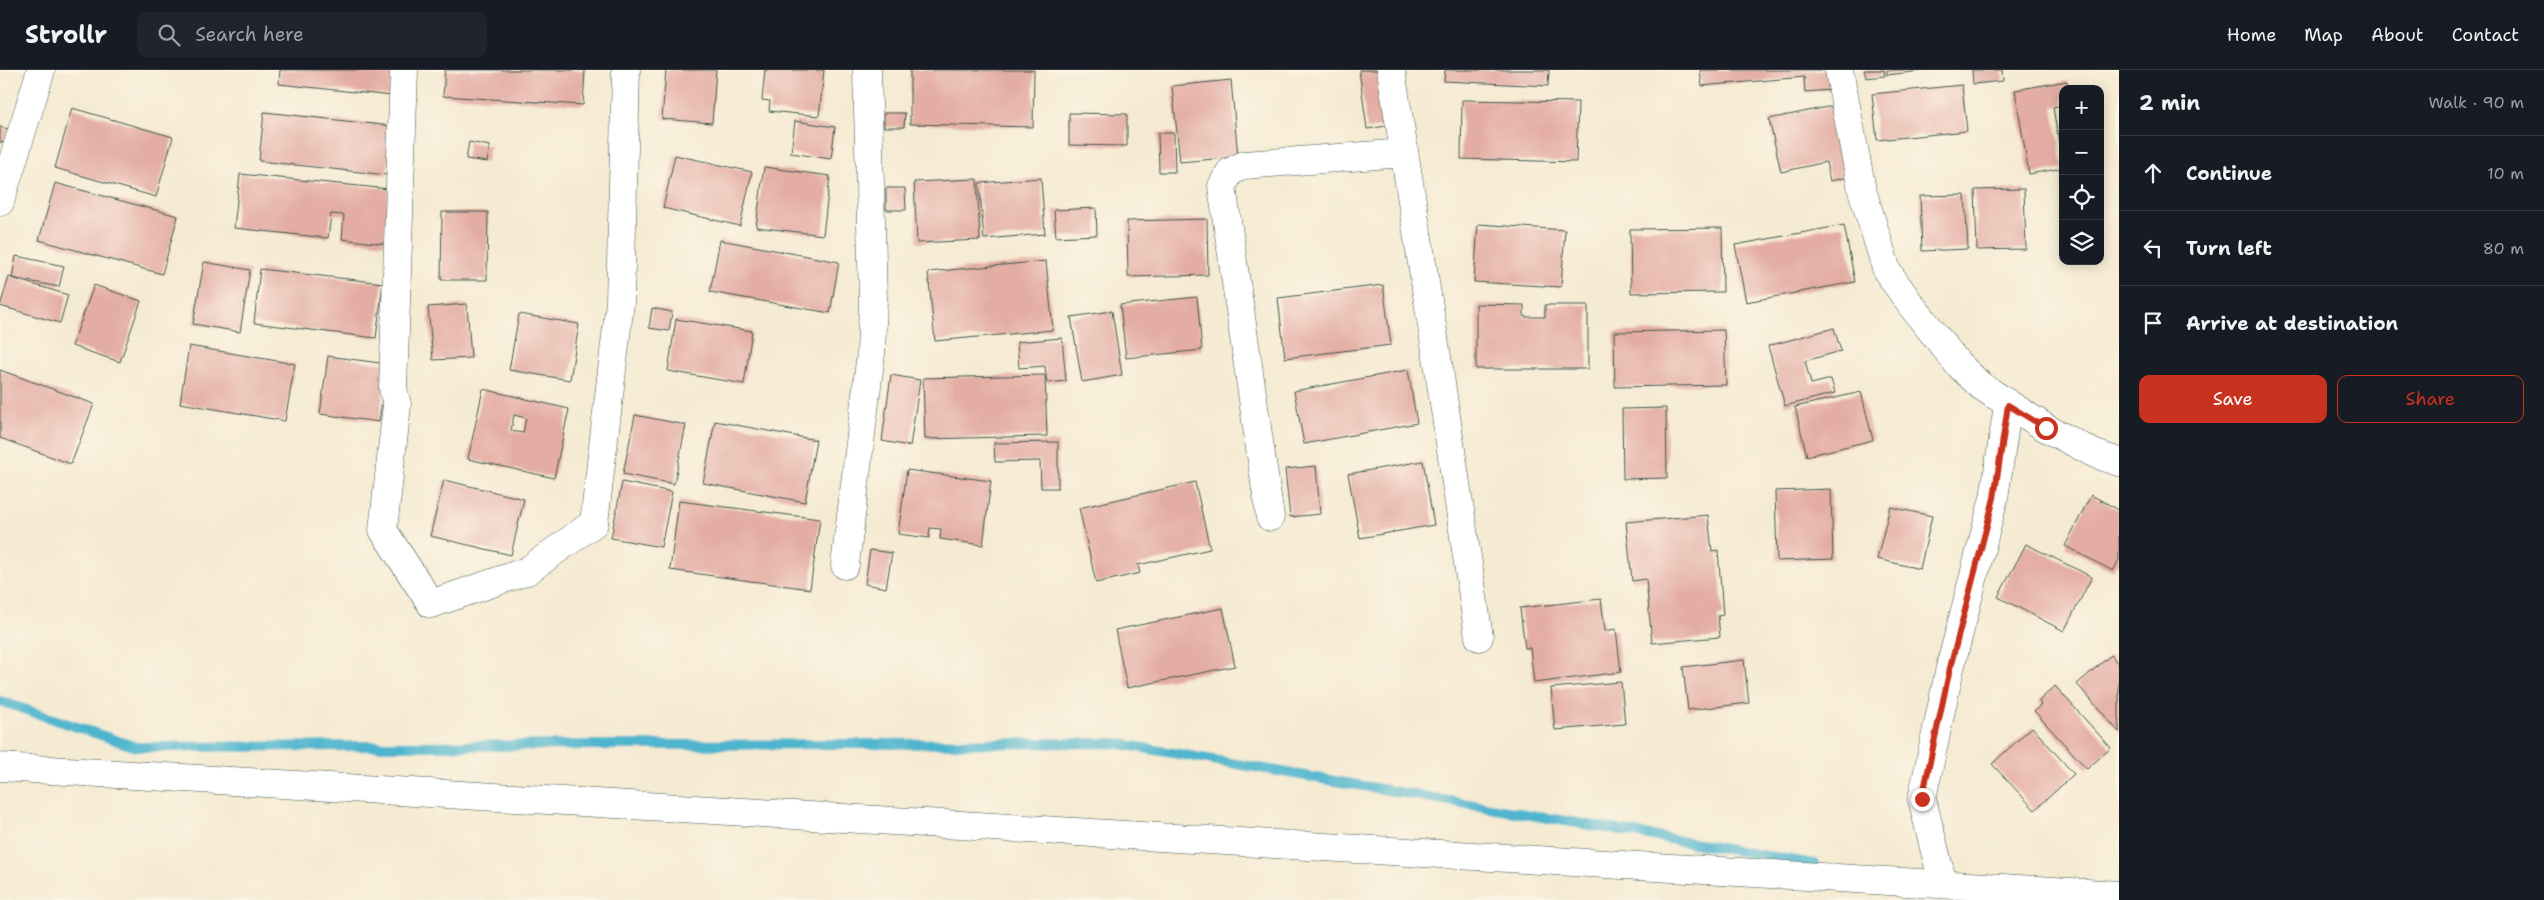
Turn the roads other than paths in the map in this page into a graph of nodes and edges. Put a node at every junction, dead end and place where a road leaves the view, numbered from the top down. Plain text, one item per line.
1 (41, 70) edge
2 (404, 70) edge
3 (626, 70) edge
4 (867, 70) edge
5 (1391, 70) edge
6 (1839, 70) edge
7 (1404, 153) junction
8 (0, 202) edge
9 (2008, 405) junction
10 (2119, 462) edge
11 (1270, 517) dead end
12 (845, 566) dead end
13 (1478, 637) dead end
14 (0, 767) edge
15 (1943, 884) junction
16 (2119, 895) edge

1 - 8 street
2 - 3 street
4 - 12 street
5 - 7 street
6 - 9 street
7 - 11 street
7 - 13 street
9 - 10 street
9 - 15 street
14 - 15 street
15 - 16 street

